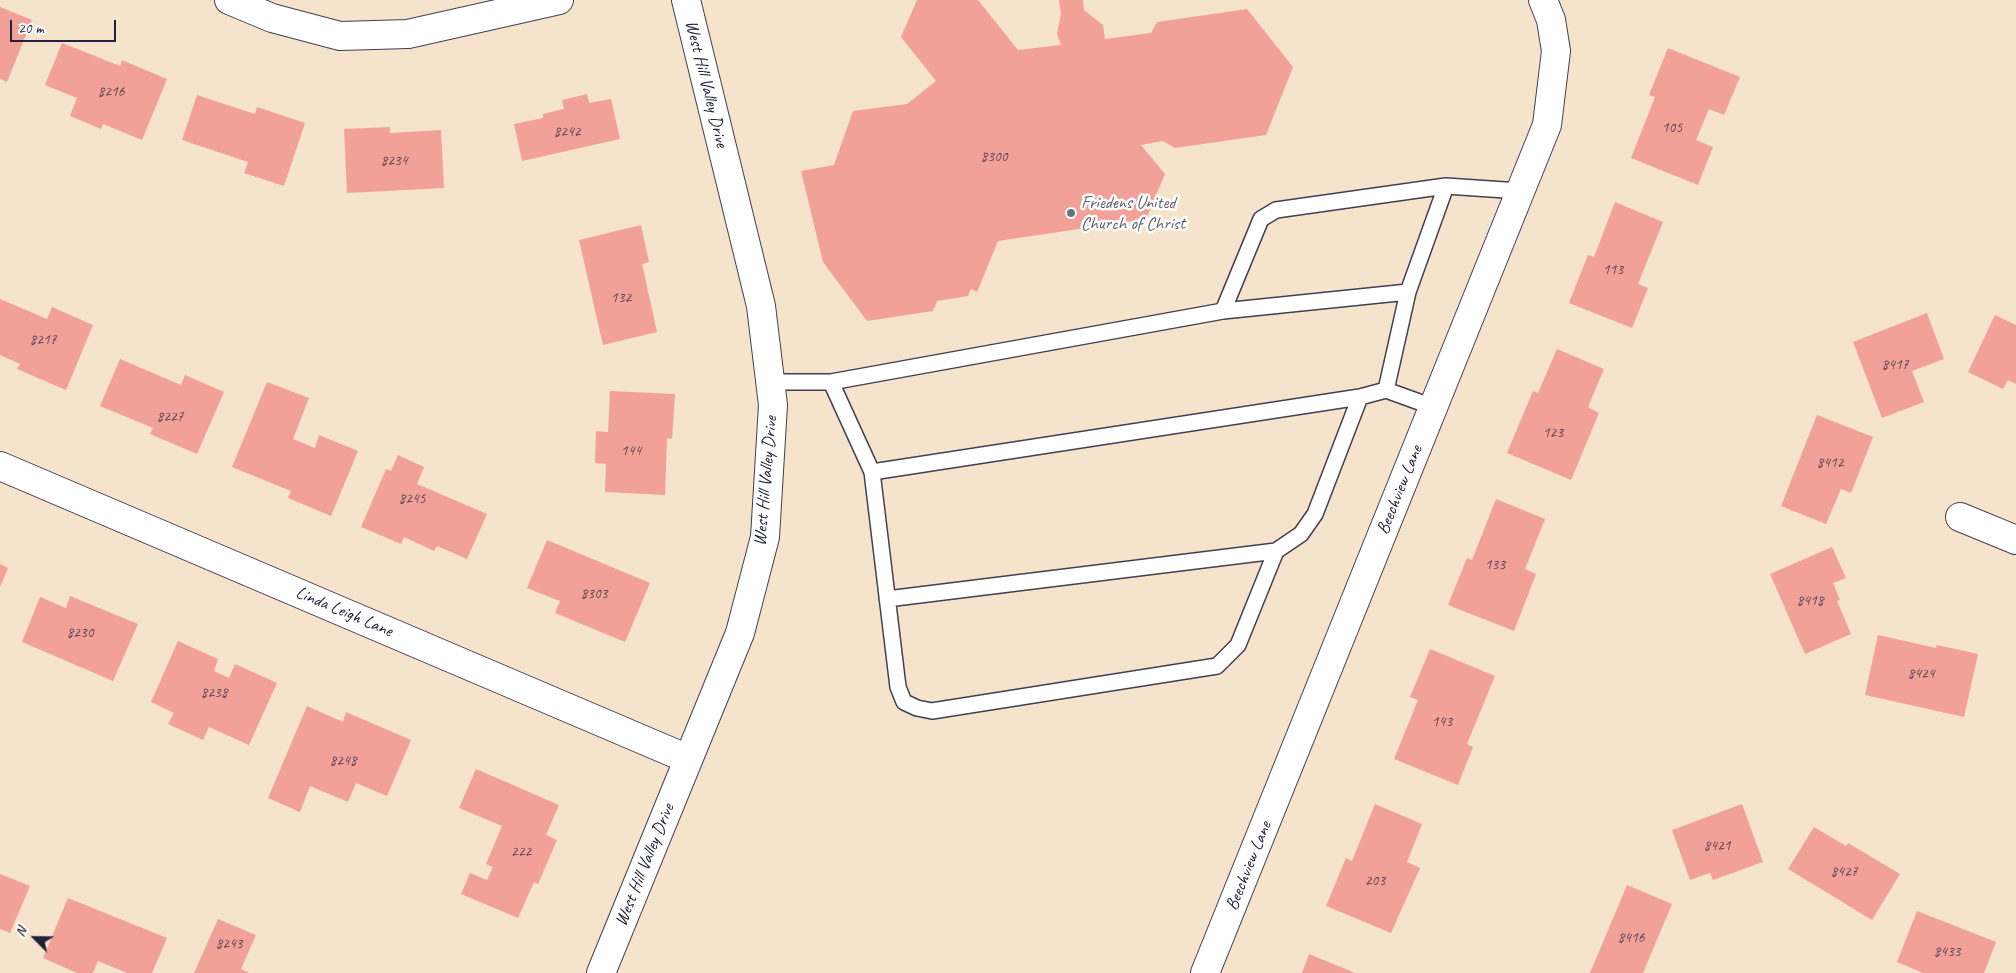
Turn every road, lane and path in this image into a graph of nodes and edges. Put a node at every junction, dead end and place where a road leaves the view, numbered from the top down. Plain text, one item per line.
1 (229, 0) edge
2 (559, 0) edge
3 (686, 0) edge
4 (1543, 0) edge
5 (1446, 186) junction
6 (1520, 191) junction
7 (1408, 292) junction
8 (1223, 311) junction
9 (770, 382) junction
10 (831, 382) junction
11 (1386, 390) junction
12 (1360, 397) junction
13 (1433, 407) junction
14 (0, 466) edge
15 (872, 472) junction
16 (1960, 518) dead end
17 (2016, 540) edge
18 (1276, 551) junction
19 (888, 599) junction
20 (688, 759) junction
21 (601, 973) edge
22 (1205, 973) edge

1 - 2 street
3 - 9 street, West Hill Valley Drive
4 - 6 street, Beechview Lane
5 - 6 lane
5 - 7 lane
5 - 8 lane
6 - 13 street, Beechview Lane
7 - 8 lane
7 - 11 lane
8 - 10 lane
9 - 10 lane
9 - 20 street, West Hill Valley Drive
10 - 15 lane
11 - 12 lane
11 - 13 lane
12 - 15 lane
12 - 18 lane
13 - 22 street, Beechview Lane
14 - 20 street, Linda Leigh Lane
15 - 19 lane
16 - 17 street
18 - 19 lane
18 - 19 lane
20 - 21 street, West Hill Valley Drive

